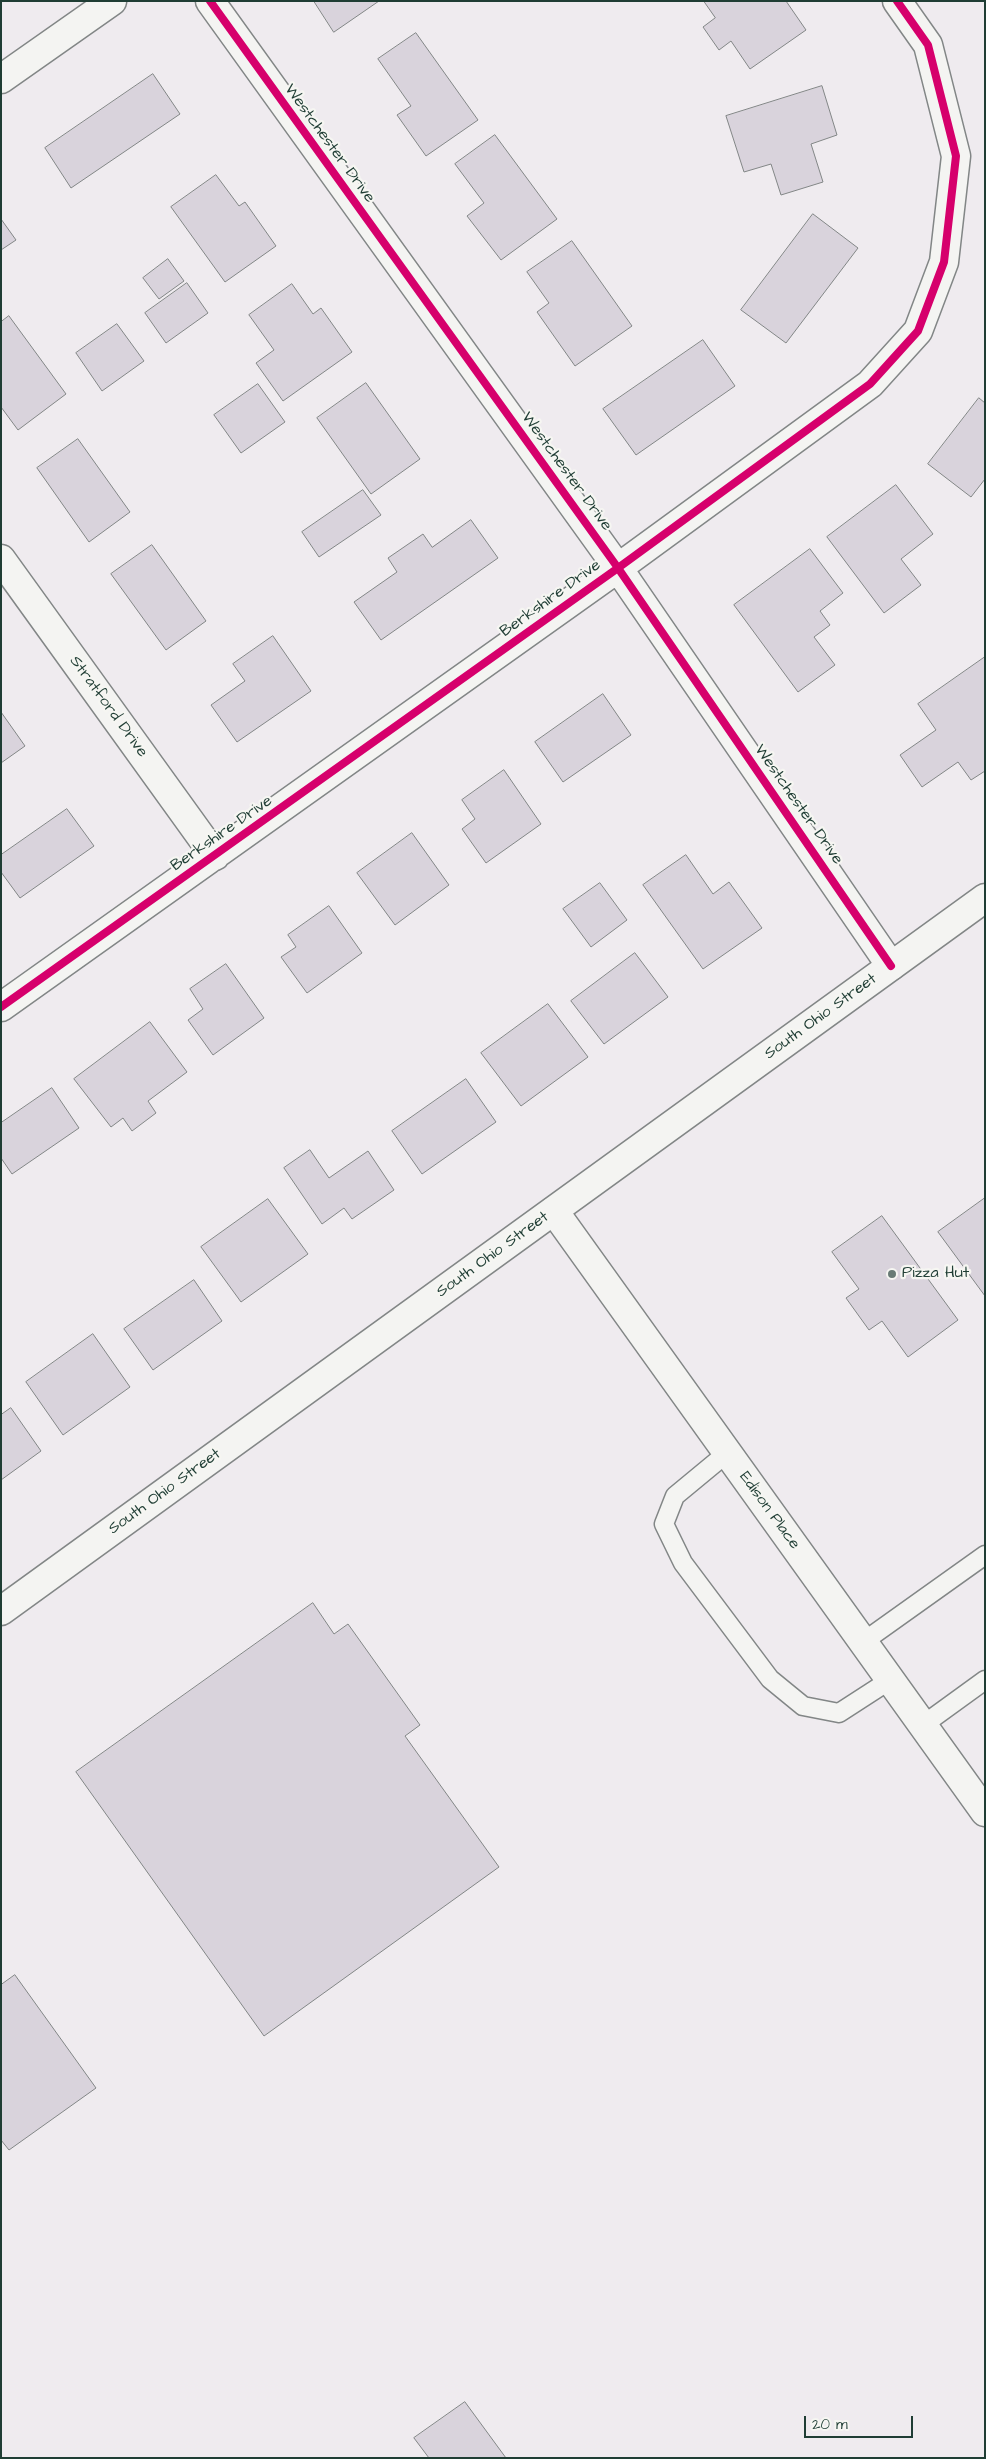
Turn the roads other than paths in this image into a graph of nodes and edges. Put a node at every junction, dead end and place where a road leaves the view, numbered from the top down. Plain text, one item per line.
1 (112, 1) edge
2 (210, 1) edge
3 (897, 1) edge
4 (1, 79) edge
5 (1, 559) edge
6 (618, 568) junction
7 (215, 856) junction
8 (985, 898) edge
9 (892, 966) junction
10 (1, 1007) edge
11 (554, 1211) junction
12 (727, 1452) junction
13 (985, 1555) edge
14 (1, 1610) edge
15 (863, 1642) junction
16 (890, 1680) junction
17 (985, 1680) edge
18 (923, 1726) junction
19 (983, 1807) edge

1 - 4 street
2 - 6 street, Westchester Drive
3 - 6 street, Berkshire Drive
5 - 7 street, Stratford Drive
6 - 7 street, Berkshire Drive
6 - 9 street, Westchester Drive
7 - 10 street, Berkshire Drive
8 - 9 street, South Ohio Street
9 - 11 street, South Ohio Street
11 - 12 street, Edison Place
11 - 14 street, South Ohio Street
12 - 15 street, Edison Place
12 - 16 lane
13 - 15 lane
15 - 16 street, Edison Place
16 - 18 street, Edison Place
17 - 18 lane
18 - 19 street, Edison Place

